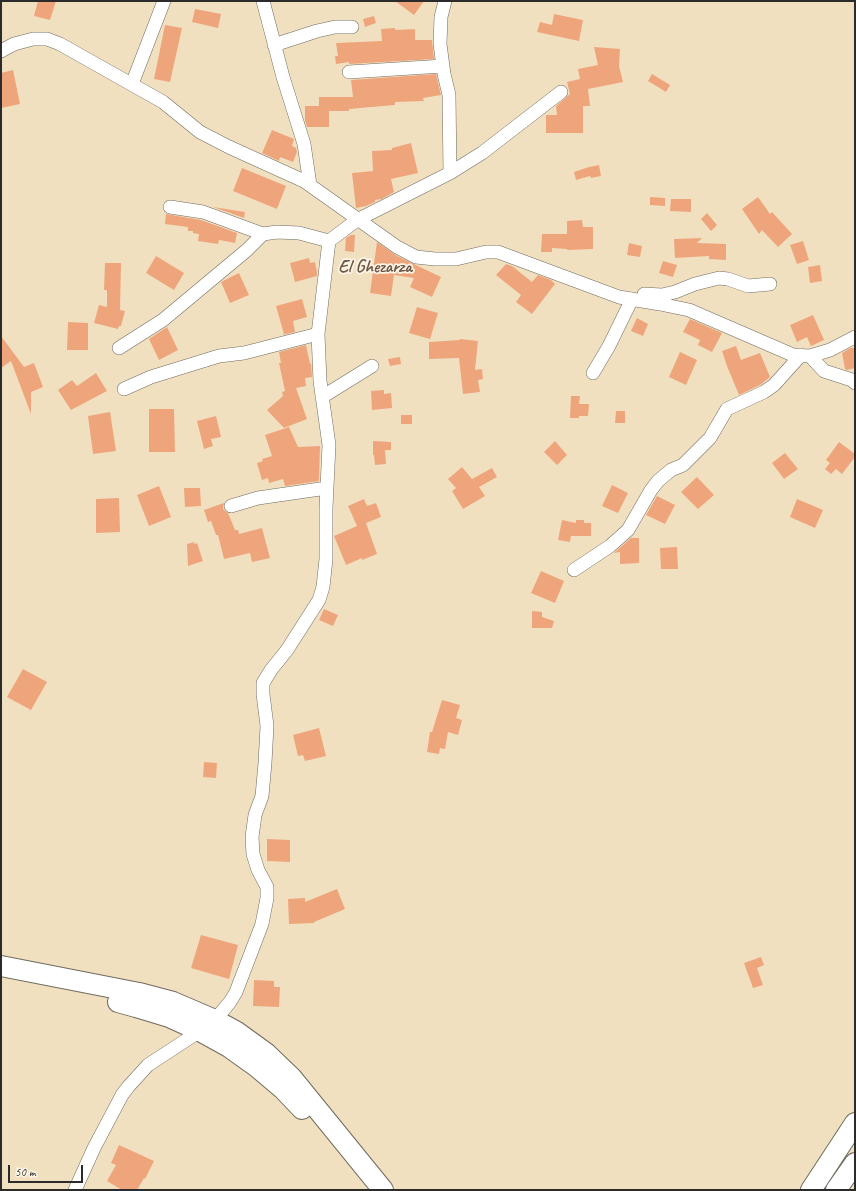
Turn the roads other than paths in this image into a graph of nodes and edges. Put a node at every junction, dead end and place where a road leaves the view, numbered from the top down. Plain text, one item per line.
1 (164, 1) edge
2 (263, 1) edge
3 (445, 1) edge
4 (352, 27) dead end
5 (274, 45) junction
6 (1, 51) edge
7 (443, 66) junction
8 (349, 72) dead end
9 (132, 84) junction
10 (561, 92) dead end
11 (450, 173) junction
12 (310, 185) junction
13 (170, 207) dead end
14 (357, 220) junction
15 (263, 234) junction
16 (330, 241) junction
17 (770, 284) dead end
18 (626, 298) junction
19 (318, 334) junction
20 (855, 337) edge
21 (119, 348) dead end
22 (806, 356) junction
23 (372, 366) dead end
24 (593, 374) dead end
25 (855, 383) edge
26 (124, 389) dead end
27 (322, 396) junction
28 (327, 488) junction
29 (231, 506) dead end
30 (574, 570) dead end
31 (1, 966) edge
32 (1, 976) edge
33 (207, 1025) junction
34 (855, 1123) edge
35 (855, 1163) edge
36 (75, 1190) edge
37 (367, 1190) edge
38 (383, 1190) edge
39 (811, 1190) edge
40 (836, 1190) edge

1 - 9 street
2 - 5 street
3 - 7 street
4 - 5 street
5 - 12 street
6 - 9 street
7 - 8 street
7 - 11 street
9 - 12 street
10 - 11 street
11 - 14 street
12 - 14 street
13 - 15 street
14 - 16 street
14 - 18 street
15 - 16 street
15 - 21 street
16 - 19 street
17 - 18 street
18 - 22 street
18 - 24 street
19 - 26 street
19 - 27 street
20 - 22 street
22 - 25 street
22 - 30 street
23 - 27 street
27 - 28 street
28 - 29 street
28 - 33 street
31 - 33 highway
32 - 33 highway
33 - 36 street
33 - 37 highway
33 - 38 highway
34 - 39 highway
35 - 40 highway

